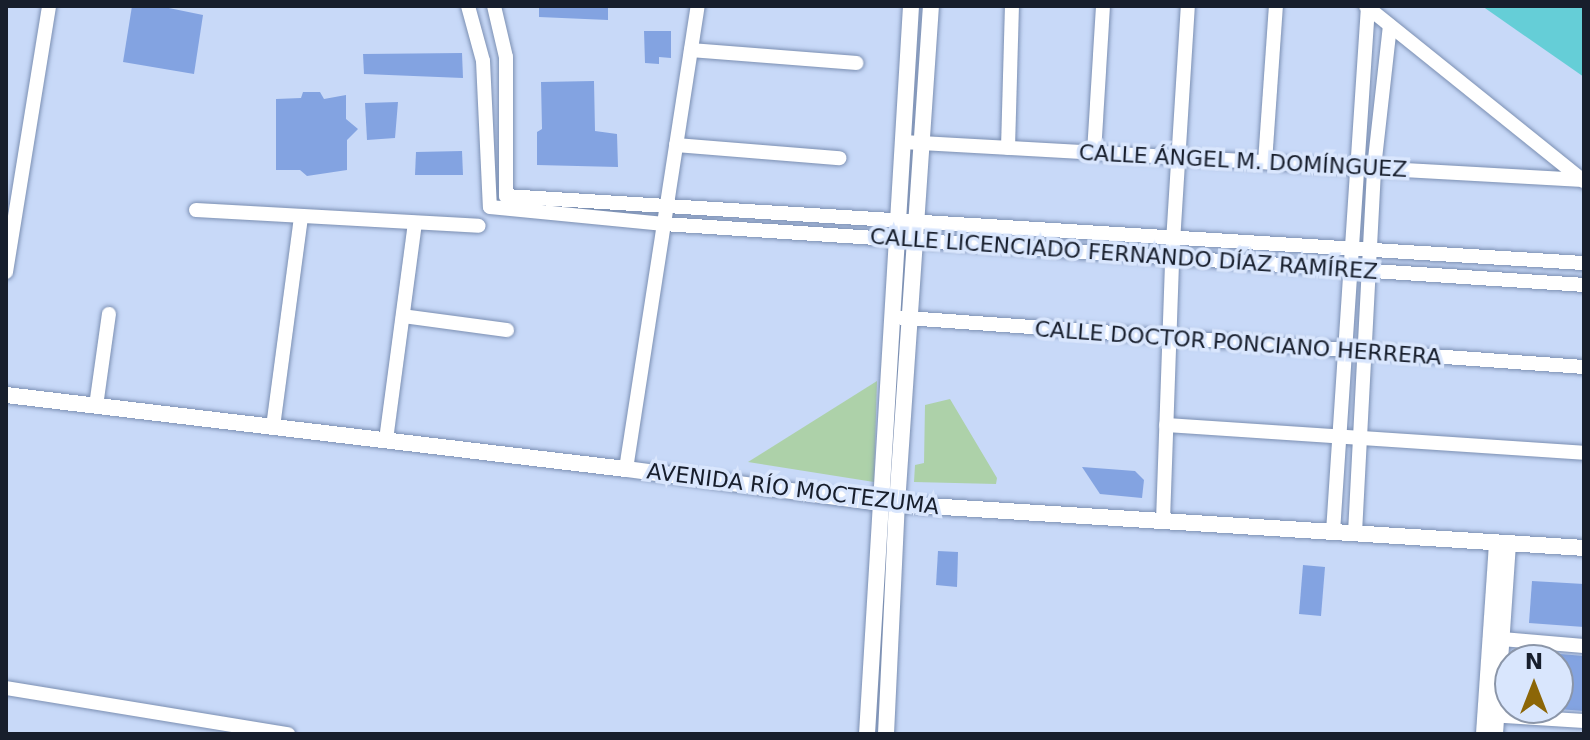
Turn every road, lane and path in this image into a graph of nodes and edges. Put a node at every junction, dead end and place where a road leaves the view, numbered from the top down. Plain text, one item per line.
1 (49, 6) edge
2 (468, 6) edge
3 (494, 6) edge
4 (698, 6) edge
5 (911, 6) edge
6 (931, 6) edge
7 (1012, 6) edge
8 (1103, 6) edge
9 (1188, 6) edge
10 (1276, 6) edge
11 (1367, 6) edge
12 (1390, 26) junction
13 (691, 50) junction
14 (856, 63) dead end
15 (903, 142) junction
16 (923, 143) junction
17 (676, 145) junction
18 (1008, 148) junction
19 (1094, 153) junction
20 (1178, 157) junction
21 (839, 158) dead end
22 (1265, 162) junction
23 (1357, 167) junction
24 (1374, 168) junction
25 (1583, 180) edge
26 (667, 207) junction
27 (196, 210) dead end
28 (301, 217) junction
29 (899, 222) junction
30 (415, 223) junction
31 (917, 223) junction
32 (664, 224) junction
33 (479, 226) dead end
34 (898, 239) junction
35 (1173, 239) junction
36 (916, 241) junction
37 (1352, 250) junction
38 (1369, 251) junction
39 (1172, 258) junction
40 (1584, 263) edge
41 (1350, 269) junction
42 (1368, 270) junction
43 (6, 272) edge
44 (1584, 285) edge
45 (109, 314) dead end
46 (403, 316) junction
47 (893, 317) junction
48 (911, 319) junction
49 (507, 330) dead end
50 (1171, 340) junction
51 (1345, 350) junction
52 (1363, 351) junction
53 (1584, 367) edge
54 (6, 395) edge
55 (96, 406) junction
56 (1166, 425) junction
57 (273, 427) junction
58 (1340, 436) junction
59 (1358, 438) junction
60 (386, 440) junction
61 (1584, 453) edge
62 (626, 469) junction
63 (889, 504) junction
64 (1163, 521) junction
65 (1333, 532) junction
66 (1355, 533) junction
67 (1503, 543) junction
68 (1584, 548) edge
69 (1502, 639) junction
70 (1584, 646) edge
71 (6, 688) edge
72 (1491, 715) junction
73 (1584, 721) edge
74 (288, 734) edge
75 (867, 734) edge
76 (886, 734) edge
77 (1483, 734) edge
78 (1496, 734) edge

1 - 43 street
2 - 32 street, CALLE LICENCIADO FERNANDO DÍAZ RAMÍREZ
3 - 26 street, CALLE LICENCIADO FERNANDO DÍAZ RAMÍREZ
4 - 13 street
5 - 15 street
6 - 16 street
7 - 18 street
8 - 19 street
9 - 20 street
10 - 22 street
11 - 12 street
11 - 23 street
12 - 24 street
12 - 25 street
13 - 14 street
13 - 17 street
15 - 16 street, CALLE ÁNGEL M. DOMÍNGUEZ
15 - 29 street
16 - 18 street, CALLE ÁNGEL M. DOMÍNGUEZ
16 - 31 street
17 - 21 street
17 - 26 street
18 - 19 street, CALLE ÁNGEL M. DOMÍNGUEZ
19 - 20 street, CALLE ÁNGEL M. DOMÍNGUEZ
20 - 22 street, CALLE ÁNGEL M. DOMÍNGUEZ
20 - 35 street
22 - 23 street, CALLE ÁNGEL M. DOMÍNGUEZ
23 - 24 street, CALLE ÁNGEL M. DOMÍNGUEZ
23 - 37 street
24 - 25 street, CALLE ÁNGEL M. DOMÍNGUEZ
24 - 38 street
26 - 29 street, CALLE LICENCIADO FERNANDO DÍAZ RAMÍREZ
26 - 32 street
27 - 28 street
28 - 30 street
28 - 57 street
29 - 31 street, CALLE LICENCIADO FERNANDO DÍAZ RAMÍREZ
29 - 34 street
30 - 33 street
30 - 46 street
31 - 35 street, CALLE LICENCIADO FERNANDO DÍAZ RAMÍREZ
31 - 36 street
32 - 34 street, CALLE LICENCIADO FERNANDO DÍAZ RAMÍREZ
32 - 62 street
34 - 36 street, CALLE LICENCIADO FERNANDO DÍAZ RAMÍREZ
34 - 47 street
35 - 37 street, CALLE LICENCIADO FERNANDO DÍAZ RAMÍREZ
35 - 39 street
36 - 39 street, CALLE LICENCIADO FERNANDO DÍAZ RAMÍREZ
36 - 48 street
37 - 38 street, CALLE LICENCIADO FERNANDO DÍAZ RAMÍREZ
37 - 41 street
38 - 40 street, CALLE LICENCIADO FERNANDO DÍAZ RAMÍREZ
38 - 42 street
39 - 41 street, CALLE LICENCIADO FERNANDO DÍAZ RAMÍREZ
39 - 50 street
41 - 42 street, CALLE LICENCIADO FERNANDO DÍAZ RAMÍREZ
41 - 51 street
42 - 44 street, CALLE LICENCIADO FERNANDO DÍAZ RAMÍREZ
42 - 52 street
45 - 55 street
46 - 49 street
46 - 60 street
47 - 48 street, CALLE DOCTOR PONCIANO HERRERA
47 - 63 street
48 - 50 street, CALLE DOCTOR PONCIANO HERRERA
48 - 63 street
50 - 51 street, CALLE DOCTOR PONCIANO HERRERA
50 - 56 street
51 - 52 street, CALLE DOCTOR PONCIANO HERRERA
51 - 58 street
52 - 53 street, CALLE DOCTOR PONCIANO HERRERA
52 - 59 street
54 - 55 street, AVENIDA RÍO MOCTEZUMA
55 - 57 street, AVENIDA RÍO MOCTEZUMA
56 - 58 street
56 - 64 street
57 - 60 street, AVENIDA RÍO MOCTEZUMA
58 - 59 street
58 - 65 street
59 - 61 street
59 - 66 street
60 - 62 street, AVENIDA RÍO MOCTEZUMA
62 - 63 street, AVENIDA RÍO MOCTEZUMA
63 - 64 street, AVENIDA RÍO MOCTEZUMA
63 - 75 street
63 - 76 street
64 - 65 street, AVENIDA RÍO MOCTEZUMA
65 - 66 street, AVENIDA RÍO MOCTEZUMA
66 - 67 street, AVENIDA RÍO MOCTEZUMA
67 - 68 street, AVENIDA RÍO MOCTEZUMA
67 - 69 street
67 - 72 street
69 - 70 street
69 - 72 street
71 - 74 street
72 - 73 street
72 - 77 street
72 - 78 street

